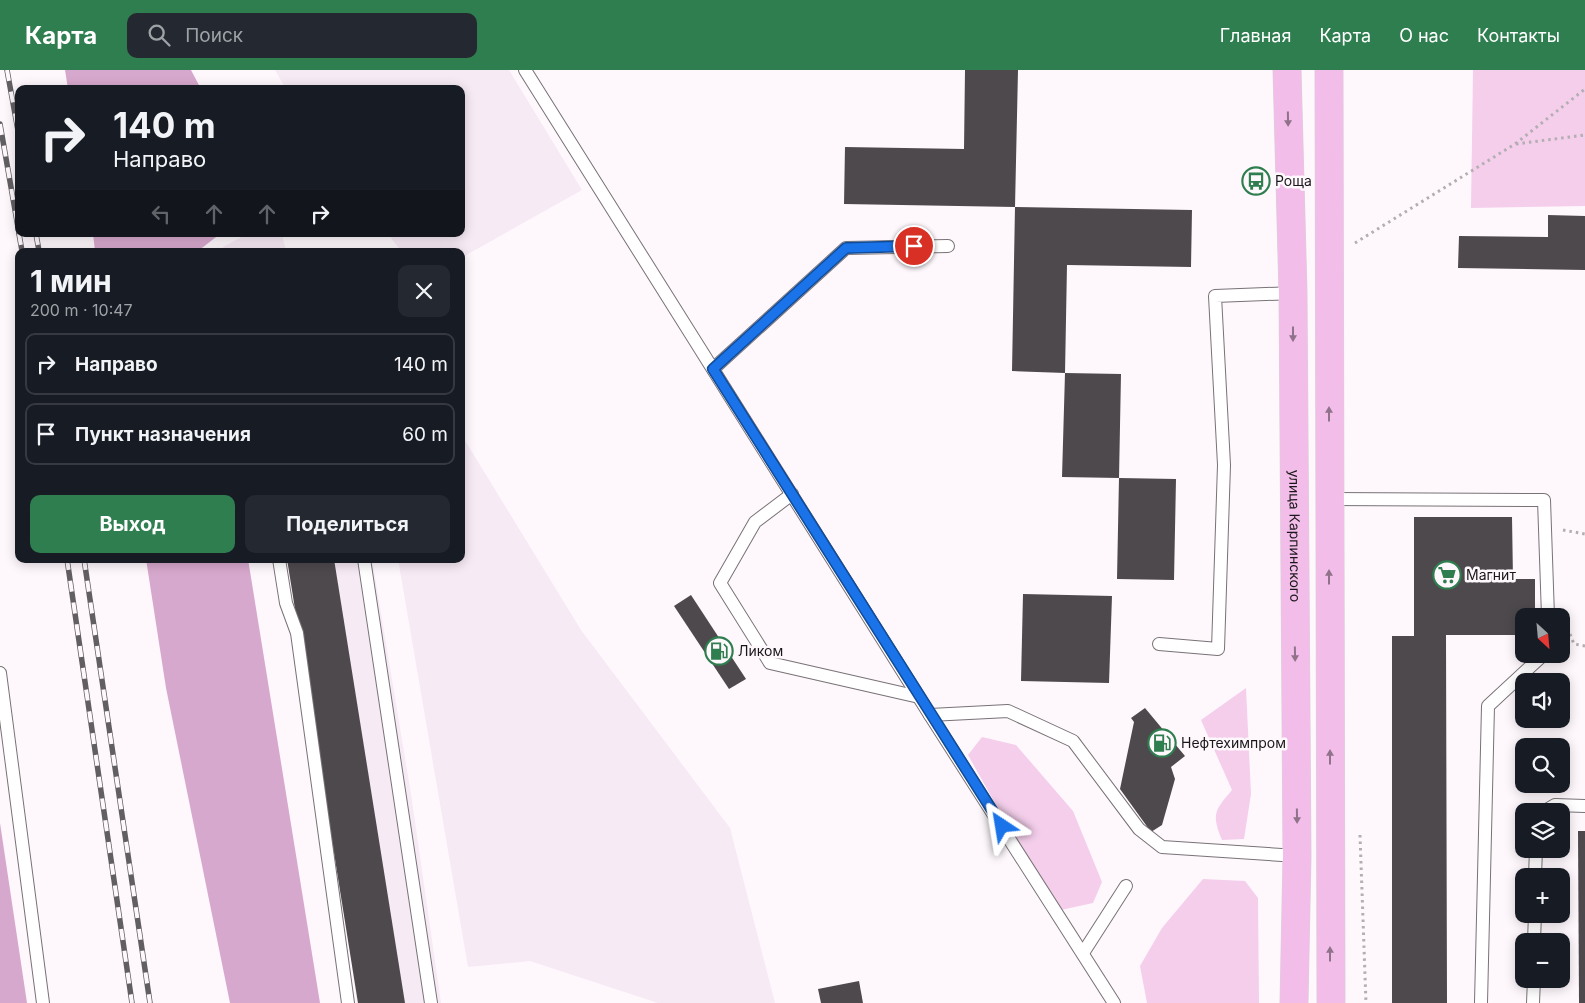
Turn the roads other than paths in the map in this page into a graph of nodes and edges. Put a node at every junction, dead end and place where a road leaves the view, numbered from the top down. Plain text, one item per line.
1 (525, 70) edge
2 (1287, 70) edge
3 (1329, 70) edge
4 (948, 246) dead end
5 (1293, 293) junction
6 (713, 369) junction
7 (792, 494) junction
8 (1329, 512) junction
9 (1294, 522) junction
10 (280, 563) edge
11 (365, 563) edge
12 (1548, 608) edge
13 (1294, 626) junction
14 (1329, 627) junction
15 (1160, 644) dead end
16 (1534, 663) edge
17 (0, 673) edge
18 (919, 697) junction
19 (930, 715) junction
20 (1570, 806) edge
21 (1585, 806) edge
22 (1297, 856) junction
23 (1126, 886) dead end
24 (1083, 953) junction
25 (1534, 988) edge
26 (43, 1003) edge
27 (348, 1003) edge
28 (432, 1003) edge
29 (1114, 1003) edge
30 (1294, 1003) edge
31 (1330, 1003) edge
32 (1481, 1003) edge
33 (1533, 1003) edge

1 - 6 lane
2 -> 5 main road, улица Карпинского
8 -> 3 main road
4 - 6 lane
5 -> 9 main road, улица Карпинского
5 - 15 lane
6 - 7 lane
7 - 18 lane
7 - 18 lane
8 - 9 main road
8 - 12 lane
14 -> 8 main road
9 - 13 main road, улица Карпинского
10 - 27 lane
11 - 28 lane
13 - 14 main road
13 -> 22 main road, улица Карпинского
31 -> 14 main road
16 - 32 lane
17 - 26 lane
18 - 19 lane
19 - 22 lane
19 - 24 lane
20 - 21 lane
22 - 30 main road, улица Карпинского
23 - 24 lane
24 - 29 lane
25 - 33 lane

